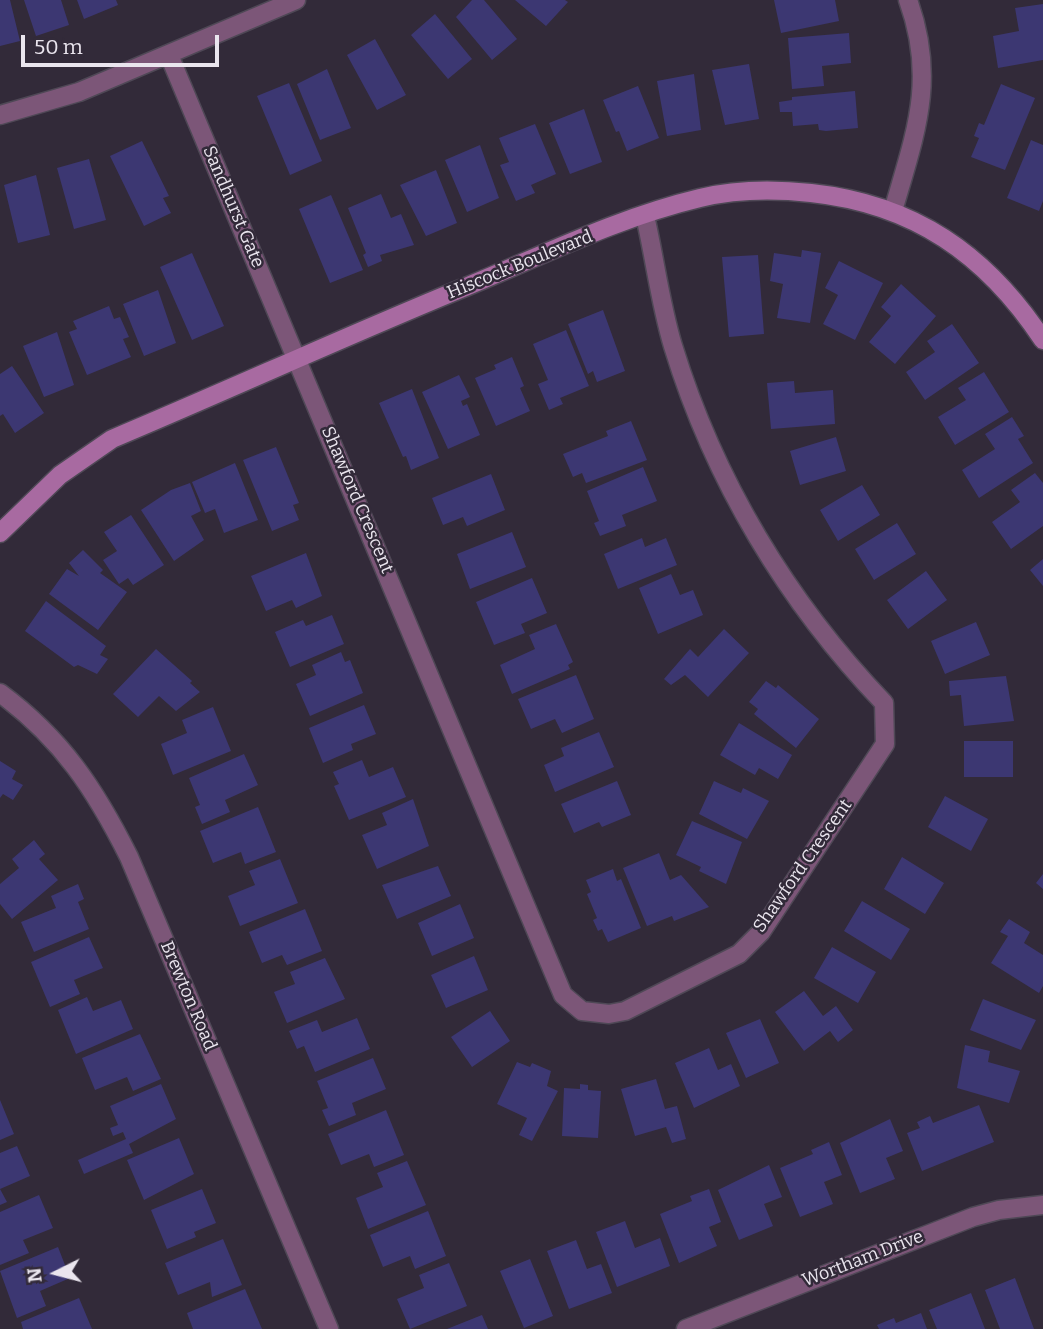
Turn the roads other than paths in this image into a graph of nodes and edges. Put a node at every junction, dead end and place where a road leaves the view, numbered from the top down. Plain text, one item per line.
1 (296, 0) edge
2 (908, 0) edge
3 (169, 55) junction
4 (0, 114) edge
5 (893, 211) junction
6 (645, 216) junction
7 (1043, 340) edge
8 (297, 360) junction
9 (0, 533) edge
10 (0, 693) edge
11 (1043, 1205) edge
12 (329, 1329) edge
13 (687, 1329) edge

1 - 3 street
2 - 5 street
3 - 4 street
3 - 8 street, Sandhurst Gate
5 - 6 street, Hiscock Boulevard
5 - 7 street, Hiscock Boulevard
6 - 8 street, Hiscock Boulevard
6 - 8 street, Shawford Crescent
8 - 9 street, Hiscock Boulevard
10 - 12 street, Brewton Road
11 - 13 street, Wortham Drive

